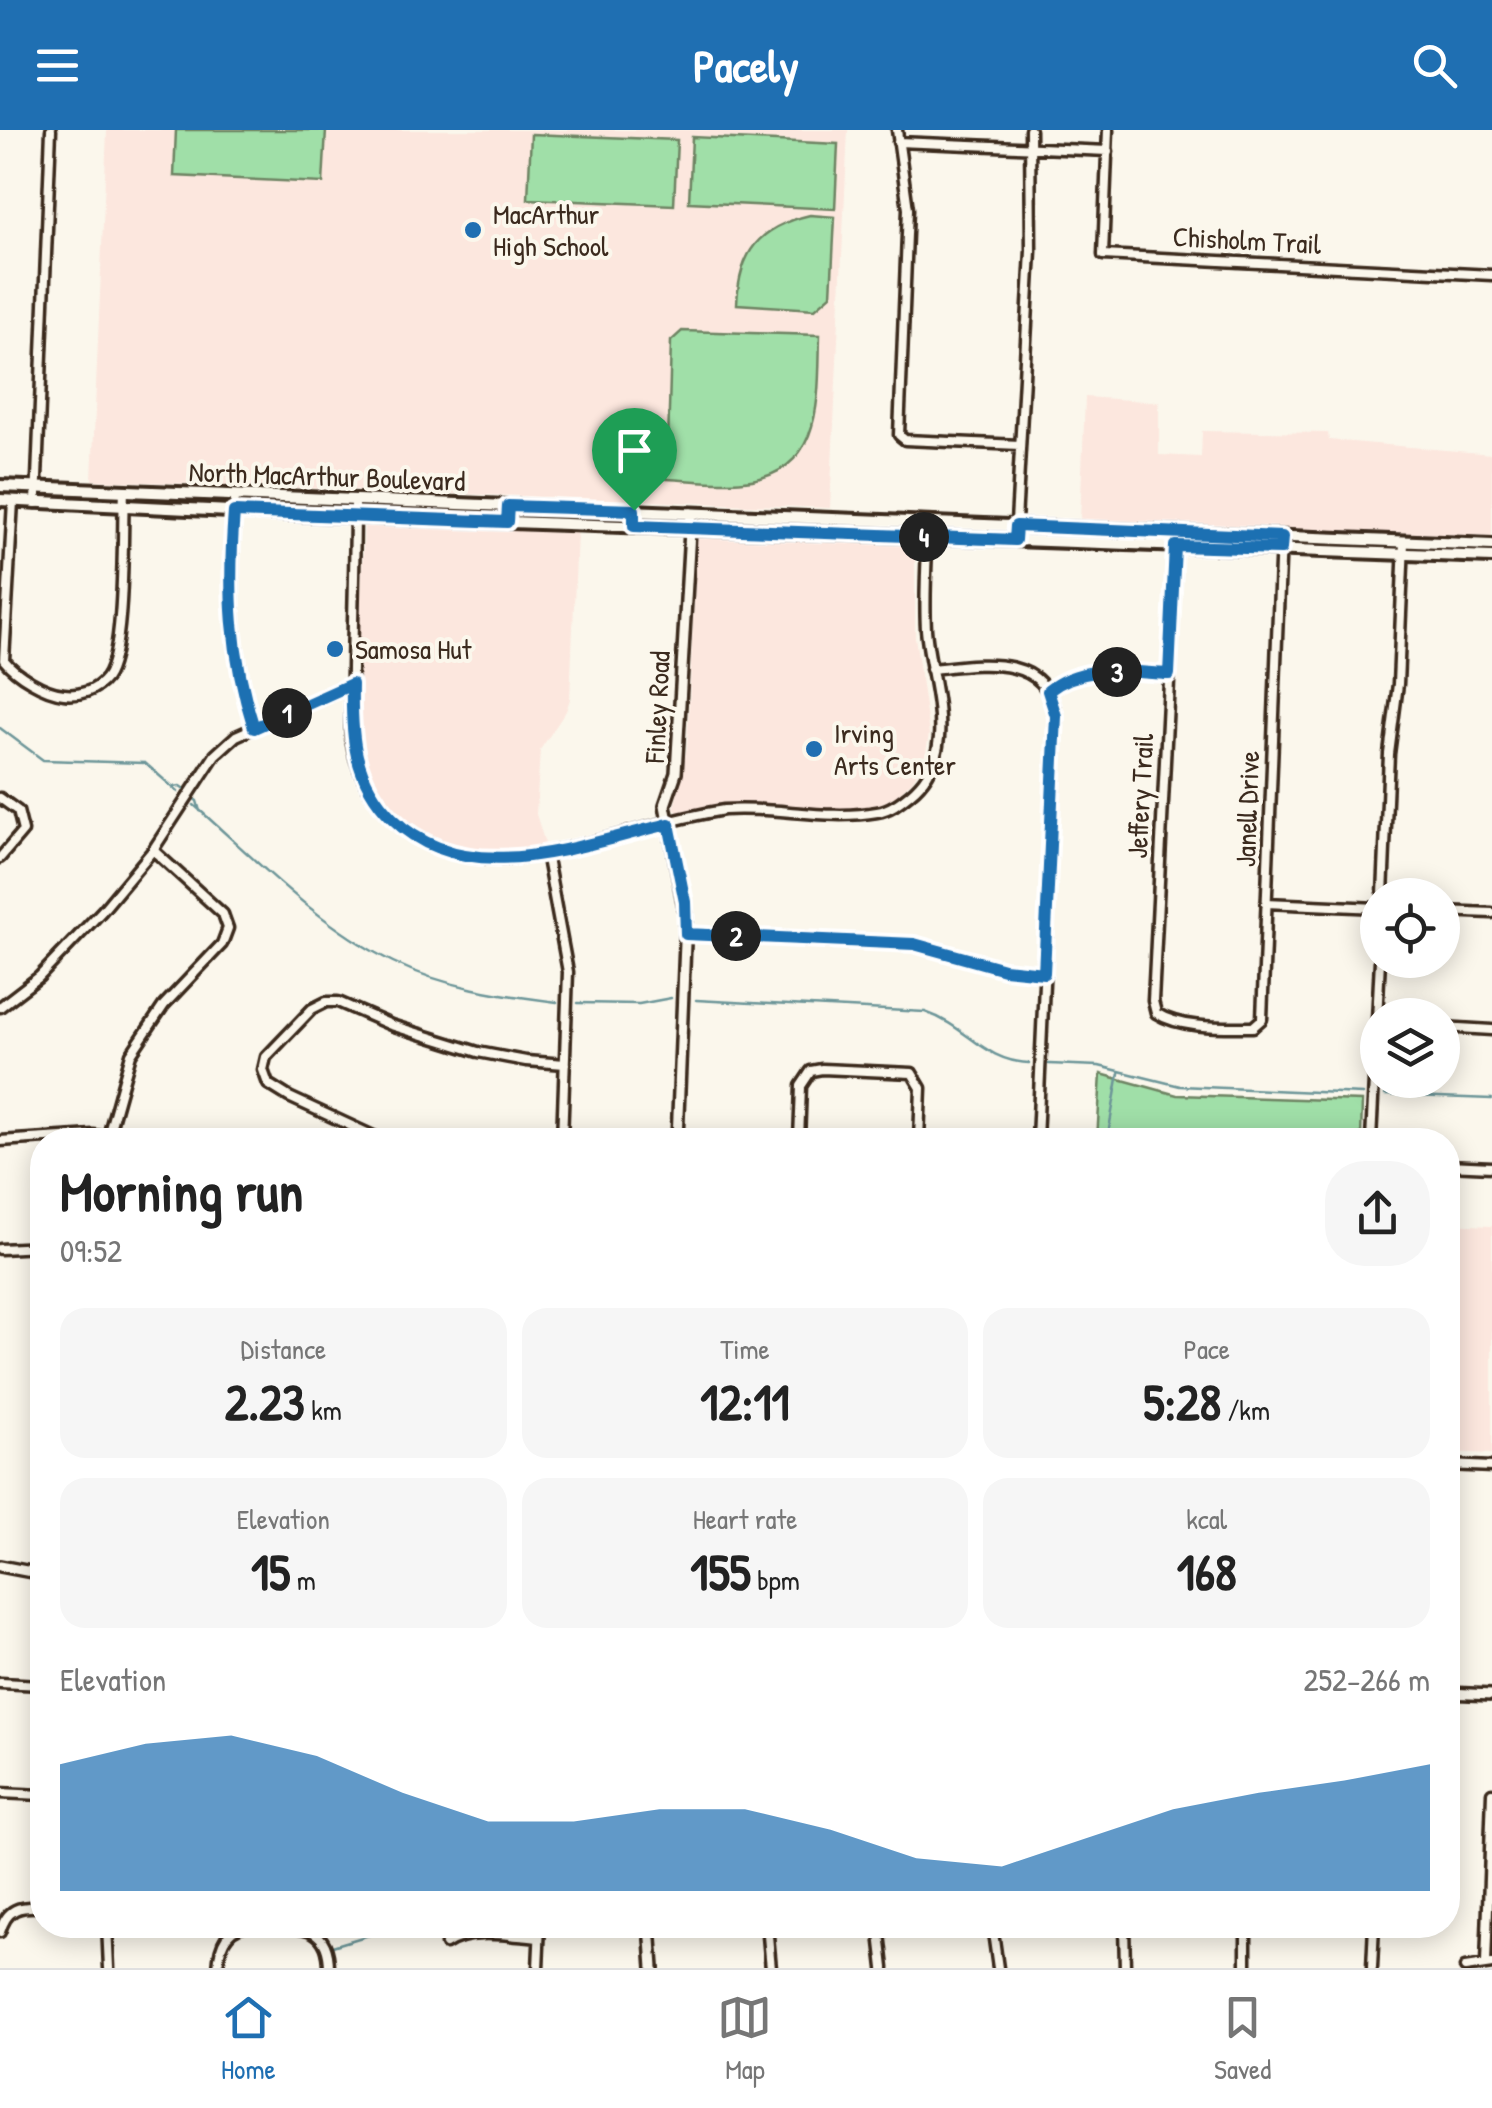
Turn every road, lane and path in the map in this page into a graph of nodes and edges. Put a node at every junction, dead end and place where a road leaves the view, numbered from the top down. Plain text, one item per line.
1 (51, 130) edge
2 (898, 130) edge
3 (1030, 130) edge
4 (1108, 130) edge
5 (898, 142) junction
6 (1030, 148) junction
7 (1108, 151) junction
8 (1492, 275) edge
9 (1020, 445) junction
10 (0, 486) edge
11 (37, 488) junction
12 (124, 491) junction
13 (234, 496) junction
14 (0, 500) edge
15 (355, 500) junction
16 (14, 501) junction
17 (36, 502) junction
18 (432, 503) junction
19 (508, 506) junction
20 (124, 507) junction
21 (634, 510) junction
22 (234, 512) junction
23 (691, 513) junction
24 (355, 516) junction
25 (431, 519) junction
26 (507, 522) junction
27 (928, 522) junction
28 (634, 526) junction
29 (1016, 526) junction
30 (690, 528) junction
31 (1176, 532) junction
32 (927, 537) junction
33 (1015, 540) junction
34 (1281, 543) junction
35 (1492, 544) edge
36 (1175, 546) junction
37 (1404, 548) junction
38 (1492, 557) edge
39 (932, 669) junction
40 (1169, 674) junction
41 (352, 684) junction
42 (1048, 691) junction
43 (254, 728) junction
44 (0, 798) edge
45 (669, 824) junction
46 (153, 850) junction
47 (546, 852) junction
48 (0, 858) edge
49 (1384, 878) edge
50 (1266, 903) junction
51 (1360, 907) edge
52 (1460, 911) edge
53 (1492, 913) edge
54 (686, 934) junction
55 (1044, 973) junction
56 (0, 1007) edge
57 (1201, 1025) joint
58 (1460, 1029) edge
59 (1492, 1030) edge
60 (565, 1064) junction
61 (1373, 1098) edge
62 (110, 1128) edge
63 (357, 1128) edge
64 (562, 1128) edge
65 (677, 1128) edge
66 (799, 1128) edge
67 (919, 1128) edge
68 (1038, 1128) edge
69 (1372, 1128) edge
70 (30, 1139) edge
71 (0, 1140) edge
72 (1460, 1165) edge
73 (1492, 1166) edge
74 (30, 1248) edge
75 (0, 1249) edge
76 (1460, 1466) edge
77 (1492, 1467) edge
78 (0, 1566) edge
79 (30, 1572) edge
80 (0, 1683) edge
81 (30, 1684) edge
82 (1460, 1694) edge
83 (1492, 1695) edge
84 (0, 1793) edge
85 (1492, 1793) edge
86 (30, 1794) edge
87 (30, 1907) edge
88 (0, 1932) edge
89 (108, 1938) edge
90 (229, 1938) edge
91 (320, 1938) edge
92 (454, 1938) edge
93 (540, 1938) edge
94 (651, 1938) edge
95 (768, 1938) edge
96 (881, 1938) edge
97 (994, 1938) edge
98 (1125, 1938) edge
99 (1246, 1938) edge
100 (1373, 1938) edge
101 (446, 1944) dead end
102 (1489, 1964) edge
103 (109, 1968) edge
104 (218, 1968) edge
105 (329, 1968) edge
106 (538, 1968) edge
107 (653, 1968) edge
108 (771, 1968) edge
109 (884, 1968) edge
110 (998, 1968) edge
111 (1126, 1968) edge
112 (1246, 1968) edge
113 (1372, 1968) edge
114 (1465, 1968) edge

1 - 11 street
2 - 5 street
3 - 6 street
4 - 7 street
5 - 6 street
5 - 9 street
6 - 7 street
6 - 9 street
7 - 8 street, Chisholm Trail
9 - 29 street
10 - 11 main road, North MacArthur Boulevard
11 - 12 main road, North MacArthur Boulevard
11 - 17 street
12 - 13 main road, North MacArthur Boulevard
12 - 20 street
13 - 15 main road, North MacArthur Boulevard
13 - 22 street
14 - 16 main road, North MacArthur Boulevard
15 - 18 main road, North MacArthur Boulevard
15 - 24 street
16 - 17 main road, North MacArthur Boulevard
16 - 20 street
17 - 20 main road, North MacArthur Boulevard
18 - 19 main road, North MacArthur Boulevard
18 - 25 main road
19 - 21 main road, North MacArthur Boulevard
19 - 26 main road
20 - 22 main road, North MacArthur Boulevard
21 - 23 main road, North MacArthur Boulevard
21 - 28 main road
22 - 24 main road, North MacArthur Boulevard
22 - 43 street
23 - 27 main road, North MacArthur Boulevard
23 - 30 street, Finley Road
24 - 25 main road, North MacArthur Boulevard
24 - 41 street
25 - 26 main road, North MacArthur Boulevard
26 - 28 main road, North MacArthur Boulevard
27 - 29 main road, North MacArthur Boulevard
27 - 32 street
28 - 30 main road, North MacArthur Boulevard
29 - 31 main road, North MacArthur Boulevard
29 - 33 street
30 - 32 main road, North MacArthur Boulevard
30 - 45 street, Finley Road
31 - 34 main road, North MacArthur Boulevard
31 - 36 street, Jeffery Trail
32 - 33 main road, North MacArthur Boulevard
32 - 39 street
33 - 36 main road, North MacArthur Boulevard
34 - 36 main road, North MacArthur Boulevard
34 - 37 main road, North MacArthur Boulevard
34 - 50 street, Janell Drive
35 - 37 main road, North MacArthur Boulevard
36 - 40 street, Jeffery Trail
37 - 38 main road, North MacArthur Boulevard
37 - 49 street
39 - 42 street
39 - 45 street
40 - 42 street
40 - 57 street, Jeffery Trail
41 - 43 street
41 - 47 street
42 - 55 street
43 - 46 street
44 - 48 street
45 - 47 street
45 - 54 street, Finley Road
46 - 56 street
46 - 62 street
47 - 60 street
50 - 51 street
50 - 57 street, Janell Drive
52 - 53 street
54 - 55 street
54 - 65 street, Finley Road
55 - 68 street
58 - 59 street
60 - 63 street
60 - 64 street
61 - 69 street
66 - 67 street
70 - 71 street
72 - 73 street
74 - 75 street
76 - 77 street
78 - 79 street
80 - 81 street
82 - 83 street
84 - 86 street
85 - 102 street
87 - 88 street
89 - 103 street
90 - 104 street
91 - 105 street
92 - 101 street
93 - 106 street
94 - 107 street
95 - 108 street
96 - 109 street
97 - 110 street
98 - 111 street
99 - 112 street
100 - 113 street
102 - 114 street

